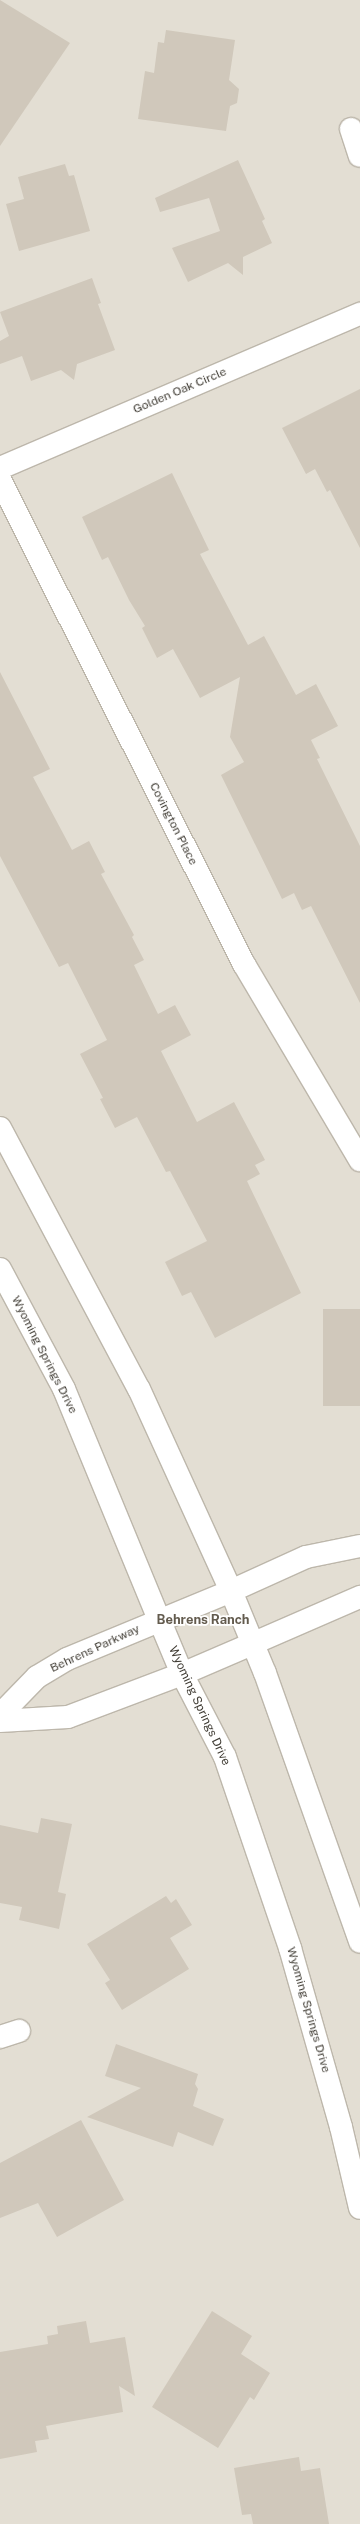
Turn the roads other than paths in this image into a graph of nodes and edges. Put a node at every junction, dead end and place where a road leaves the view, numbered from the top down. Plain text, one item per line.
1 (350, 129) dead end
2 (360, 156) edge
3 (360, 314) edge
4 (0, 468) edge
5 (0, 480) edge
6 (0, 1128) edge
7 (360, 1160) edge
8 (0, 1269) edge
9 (360, 1546) edge
10 (231, 1591) junction
11 (360, 1597) edge
12 (159, 1619) junction
13 (254, 1643) junction
14 (182, 1674) junction
15 (0, 1715) edge
16 (0, 1721) edge
17 (360, 1942) edge
18 (360, 2208) edge

1 - 2 street
3 - 4 street, Golden Oak Circle
5 - 7 street, Covington Place
6 - 10 street
8 - 12 street, Wyoming Springs Drive
9 - 10 street, Behrens Parkway
10 - 12 street, Behrens Parkway
10 - 13 street
11 - 13 street
12 - 14 street, Wyoming Springs Drive
12 - 15 street, Behrens Parkway
13 - 14 street
13 - 17 street
14 - 16 street
14 - 18 street, Wyoming Springs Drive

